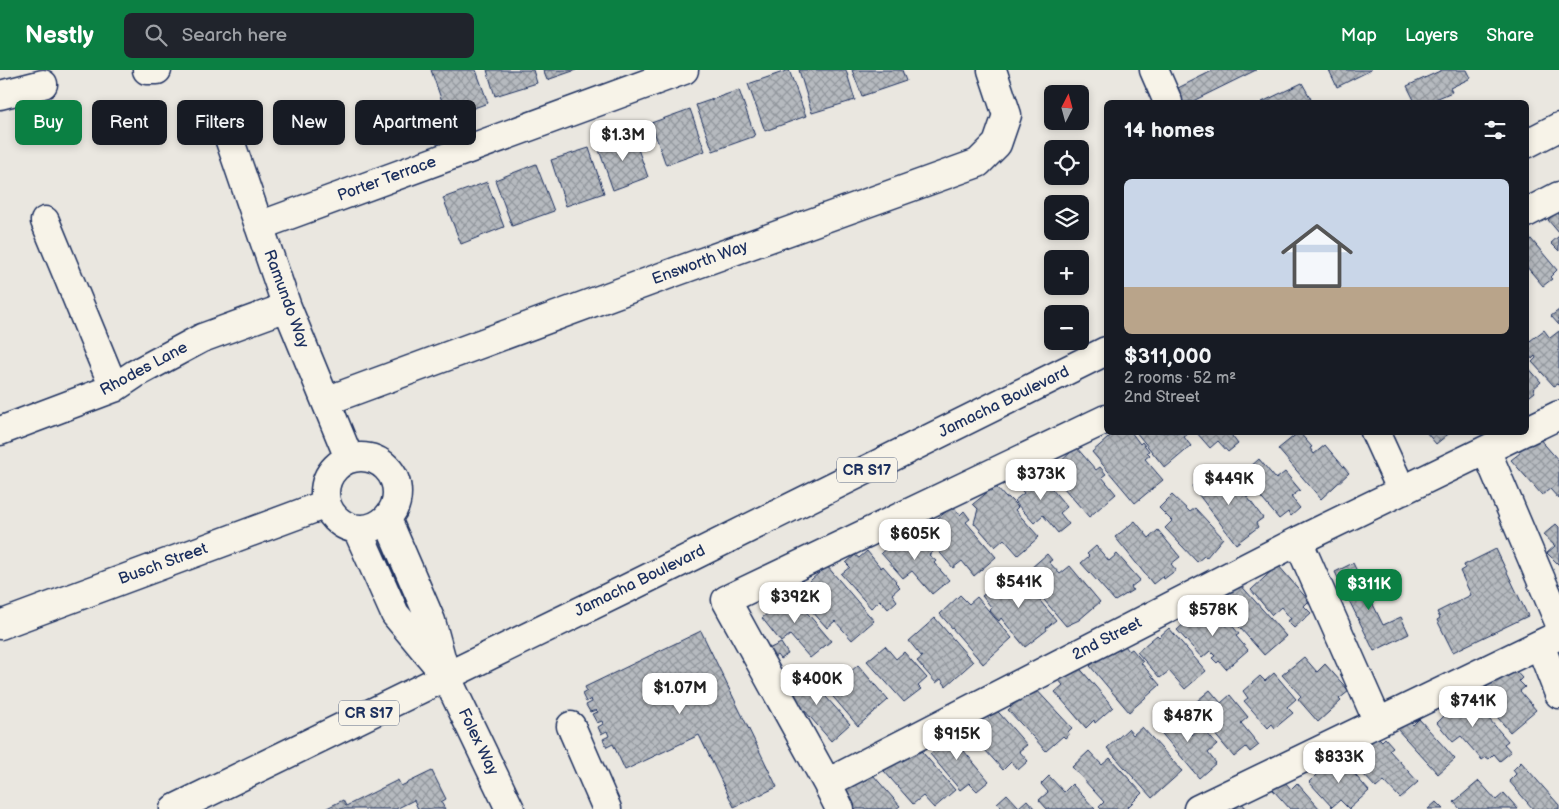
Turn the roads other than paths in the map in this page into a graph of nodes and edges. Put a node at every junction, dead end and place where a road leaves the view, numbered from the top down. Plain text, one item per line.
1 (147, 70) edge
2 (158, 70) edge
3 (684, 70) edge
4 (992, 70) edge
5 (1154, 70) edge
6 (43, 84) dead end
7 (0, 95) edge
8 (1167, 100) edge
9 (1559, 127) edge
10 (1529, 142) edge
11 (230, 145) edge
12 (1559, 196) edge
13 (1529, 211) edge
14 (45, 221) dead end
15 (259, 226) junction
16 (287, 307) junction
17 (1104, 352) edge
18 (114, 388) junction
19 (326, 401) junction
20 (1559, 415) edge
21 (1104, 420) edge
22 (1529, 430) edge
23 (0, 431) edge
24 (1376, 435) edge
25 (1518, 435) edge
26 (1486, 450) junction
27 (350, 458) junction
28 (1402, 491) junction
29 (326, 504) junction
30 (387, 519) junction
31 (357, 529) junction
32 (1298, 542) junction
33 (1559, 622) edge
34 (0, 624) edge
35 (1550, 640) edge
36 (446, 676) junction
37 (1559, 694) edge
38 (1378, 722) junction
39 (571, 726) dead end
40 (827, 783) junction
41 (174, 809) edge
42 (510, 809) edge
43 (607, 809) edge
44 (840, 809) edge
45 (1198, 809) edge

1 - 2 street
3 - 15 street, Porter Terrace
4 - 19 street, Ensworth Way
5 - 8 street
6 - 7 street
9 - 10 street
11 - 15 street, Ramundo Way
12 - 13 street
14 - 18 street
15 - 16 street, Ramundo Way
16 - 18 street, Rhodes Lane
16 - 19 street, Ramundo Way
17 - 36 street, Jamacha Boulevard / CR S17
18 - 23 street, Rhodes Lane
19 - 27 street, Ramundo Way
20 - 22 street, 2nd Street
21 - 40 street
24 - 28 street
25 - 26 street, 2nd Street
26 - 28 street, 2nd Street
26 - 33 street
27 - 29 street
27 - 30 street
28 - 32 street, 2nd Street
29 - 31 street
29 - 34 street, Busch Street
30 - 31 street
30 - 36 street
31 - 36 street
32 - 38 street
32 - 40 street, 2nd Street
35 - 37 street
35 - 38 street
36 - 41 street, Jamacha Boulevard / CR S17
36 - 42 street, Folex Way
38 - 45 street
39 - 43 street
40 - 44 street

